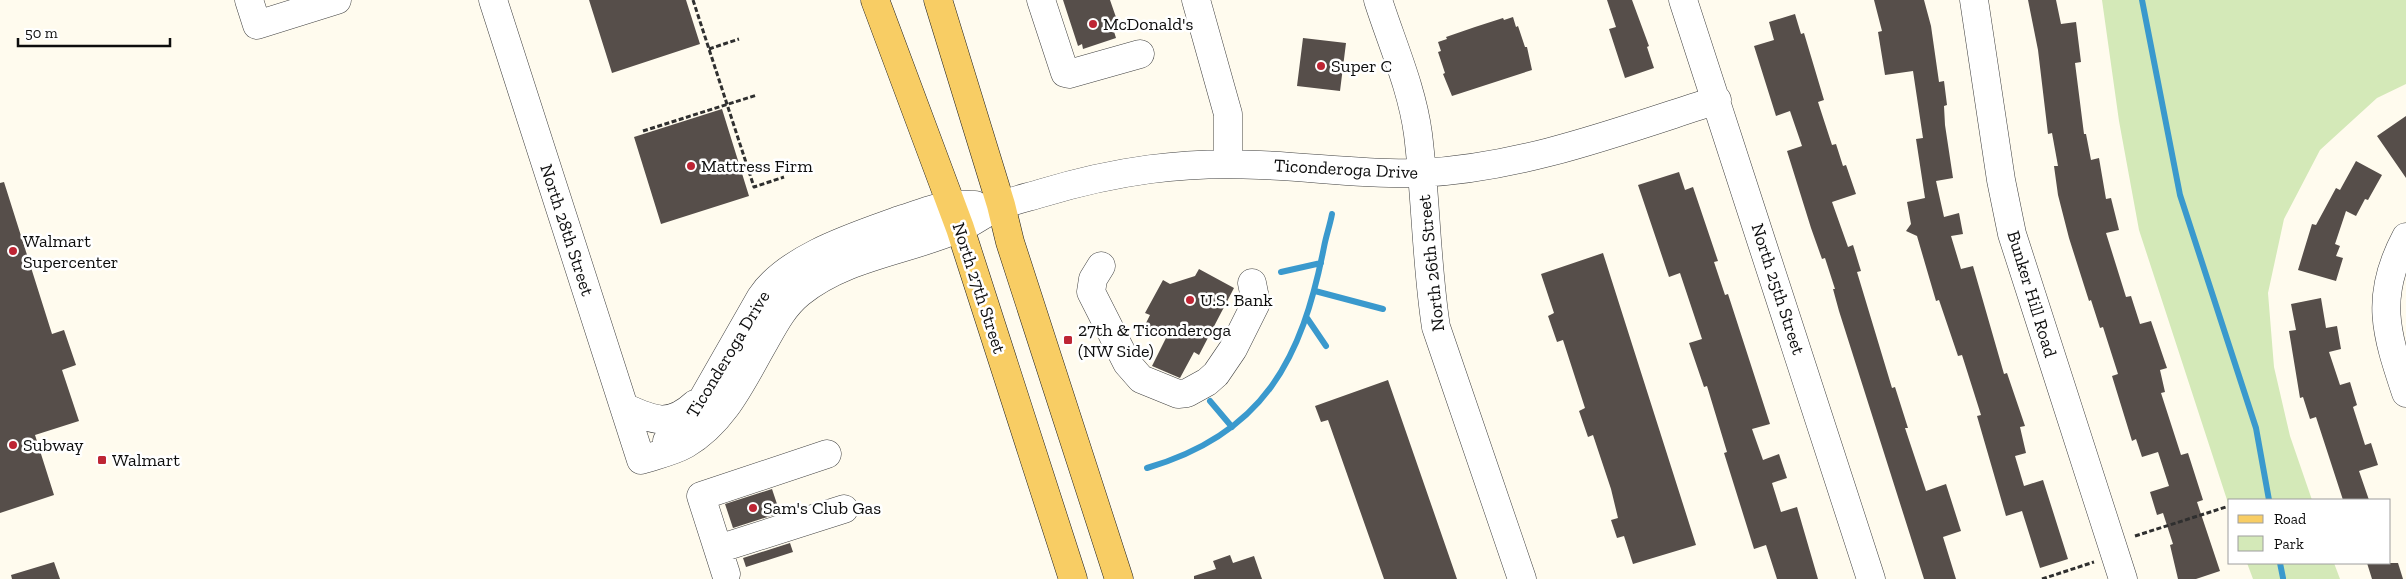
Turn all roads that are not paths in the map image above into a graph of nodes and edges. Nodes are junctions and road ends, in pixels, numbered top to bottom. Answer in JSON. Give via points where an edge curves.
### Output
{"nodes":[{"id":1,"x":337,"y":0,"type":"edge"},
{"id":2,"x":493,"y":0,"type":"edge"},
{"id":3,"x":876,"y":0,"type":"edge"},
{"id":4,"x":938,"y":0,"type":"edge"},
{"id":5,"x":1041,"y":0,"type":"edge"},
{"id":6,"x":1051,"y":0,"type":"edge"},
{"id":7,"x":1196,"y":0,"type":"edge"},
{"id":8,"x":1378,"y":0,"type":"edge"},
{"id":9,"x":1683,"y":0,"type":"edge"},
{"id":10,"x":1974,"y":0,"type":"edge"},
{"id":11,"x":265,"y":11,"type":"edge"},
{"id":12,"x":1140,"y":54,"type":"dead end"},
{"id":13,"x":1075,"y":72,"type":"junction"},
{"id":14,"x":1717,"y":100,"type":"junction"},
{"id":15,"x":1228,"y":164,"type":"junction"},
{"id":16,"x":1421,"y":173,"type":"junction"},
{"id":17,"x":1002,"y":205,"type":"junction"},
{"id":18,"x":956,"y":217,"type":"junction"},
{"id":19,"x":2406,"y":237,"type":"edge"},
{"id":20,"x":1101,"y":266,"type":"dead end"},
{"id":21,"x":1252,"y":283,"type":"dead end"},
{"id":22,"x":708,"y":390,"type":"junction"},
{"id":23,"x":2406,"y":393,"type":"edge"},
{"id":24,"x":624,"y":408,"type":"junction"},
{"id":25,"x":827,"y":454,"type":"dead end"},
{"id":26,"x":641,"y":460,"type":"junction"},
{"id":27,"x":844,"y":509,"type":"dead end"},
{"id":28,"x":2120,"y":567,"type":"edge"},
{"id":29,"x":1073,"y":579,"type":"edge"},
{"id":30,"x":1119,"y":579,"type":"edge"},
{"id":31,"x":1522,"y":579,"type":"edge"},
{"id":32,"x":1871,"y":579,"type":"edge"}],
"edges":[{"from":1,"to":11,"type":"street"},
{"from":2,"to":24,"type":"street","name":"North 28th Street"},
{"from":3,"to":18,"type":"main road","name":"North 27th Street"},
{"from":4,"to":17,"type":"main road"},
{"from":5,"to":13,"type":"street","via":[[1063,71]]},
{"from":6,"to":13,"type":"street"},
{"from":7,"to":15,"type":"street","via":[[1228,114]]},
{"from":8,"to":16,"type":"street","name":"North 26th Street","via":[[1412,106]]},
{"from":9,"to":14,"type":"street","name":"North 25th Street"},
{"from":10,"to":28,"type":"street","name":"Bunker Hill Road","via":[[2012,234]]},
{"from":12,"to":13,"type":"street"},
{"from":14,"to":16,"type":"street","name":"Ticonderoga Drive","via":[[1539,155]]},
{"from":14,"to":32,"type":"street","name":"North 25th Street"},
{"from":15,"to":16,"type":"street","name":"Ticonderoga Drive"},
{"from":15,"to":17,"type":"street","name":"Ticonderoga Drive","via":[[1162,166],[1118,172]]},
{"from":16,"to":31,"type":"street","name":"North 26th Street","via":[[1436,327]]},
{"from":17,"to":18,"type":"street","name":"Ticonderoga Drive"},
{"from":17,"to":30,"type":"main road","via":[[1010,242]]},
{"from":18,"to":22,"type":"street","name":"Ticonderoga Drive","via":[[922,213],[845,240],[780,276],[761,297]]},
{"from":18,"to":26,"type":"street","name":"Ticonderoga Drive","via":[[831,274],[801,292],[781,313],[717,419],[683,446]]},
{"from":18,"to":29,"type":"main road","name":"North 27th Street"},
{"from":19,"to":23,"type":"street","via":[[2391,271],[2385,310],[2391,346]]},
{"from":20,"to":21,"type":"street","via":[[1093,279],[1091,292],[1127,363],[1141,379],[1178,394],[1187,393],[1207,382],[1233,349],[1256,303]]},
{"from":22,"to":24,"type":"street","via":[[692,406],[669,420],[655,420]]},
{"from":22,"to":26,"type":"street","name":"Ticonderoga Drive","via":[[693,416]]},
{"from":24,"to":26,"type":"street","name":"North 28th Street"},
{"from":25,"to":27,"type":"street","via":[[701,496],[722,562]]}]}
